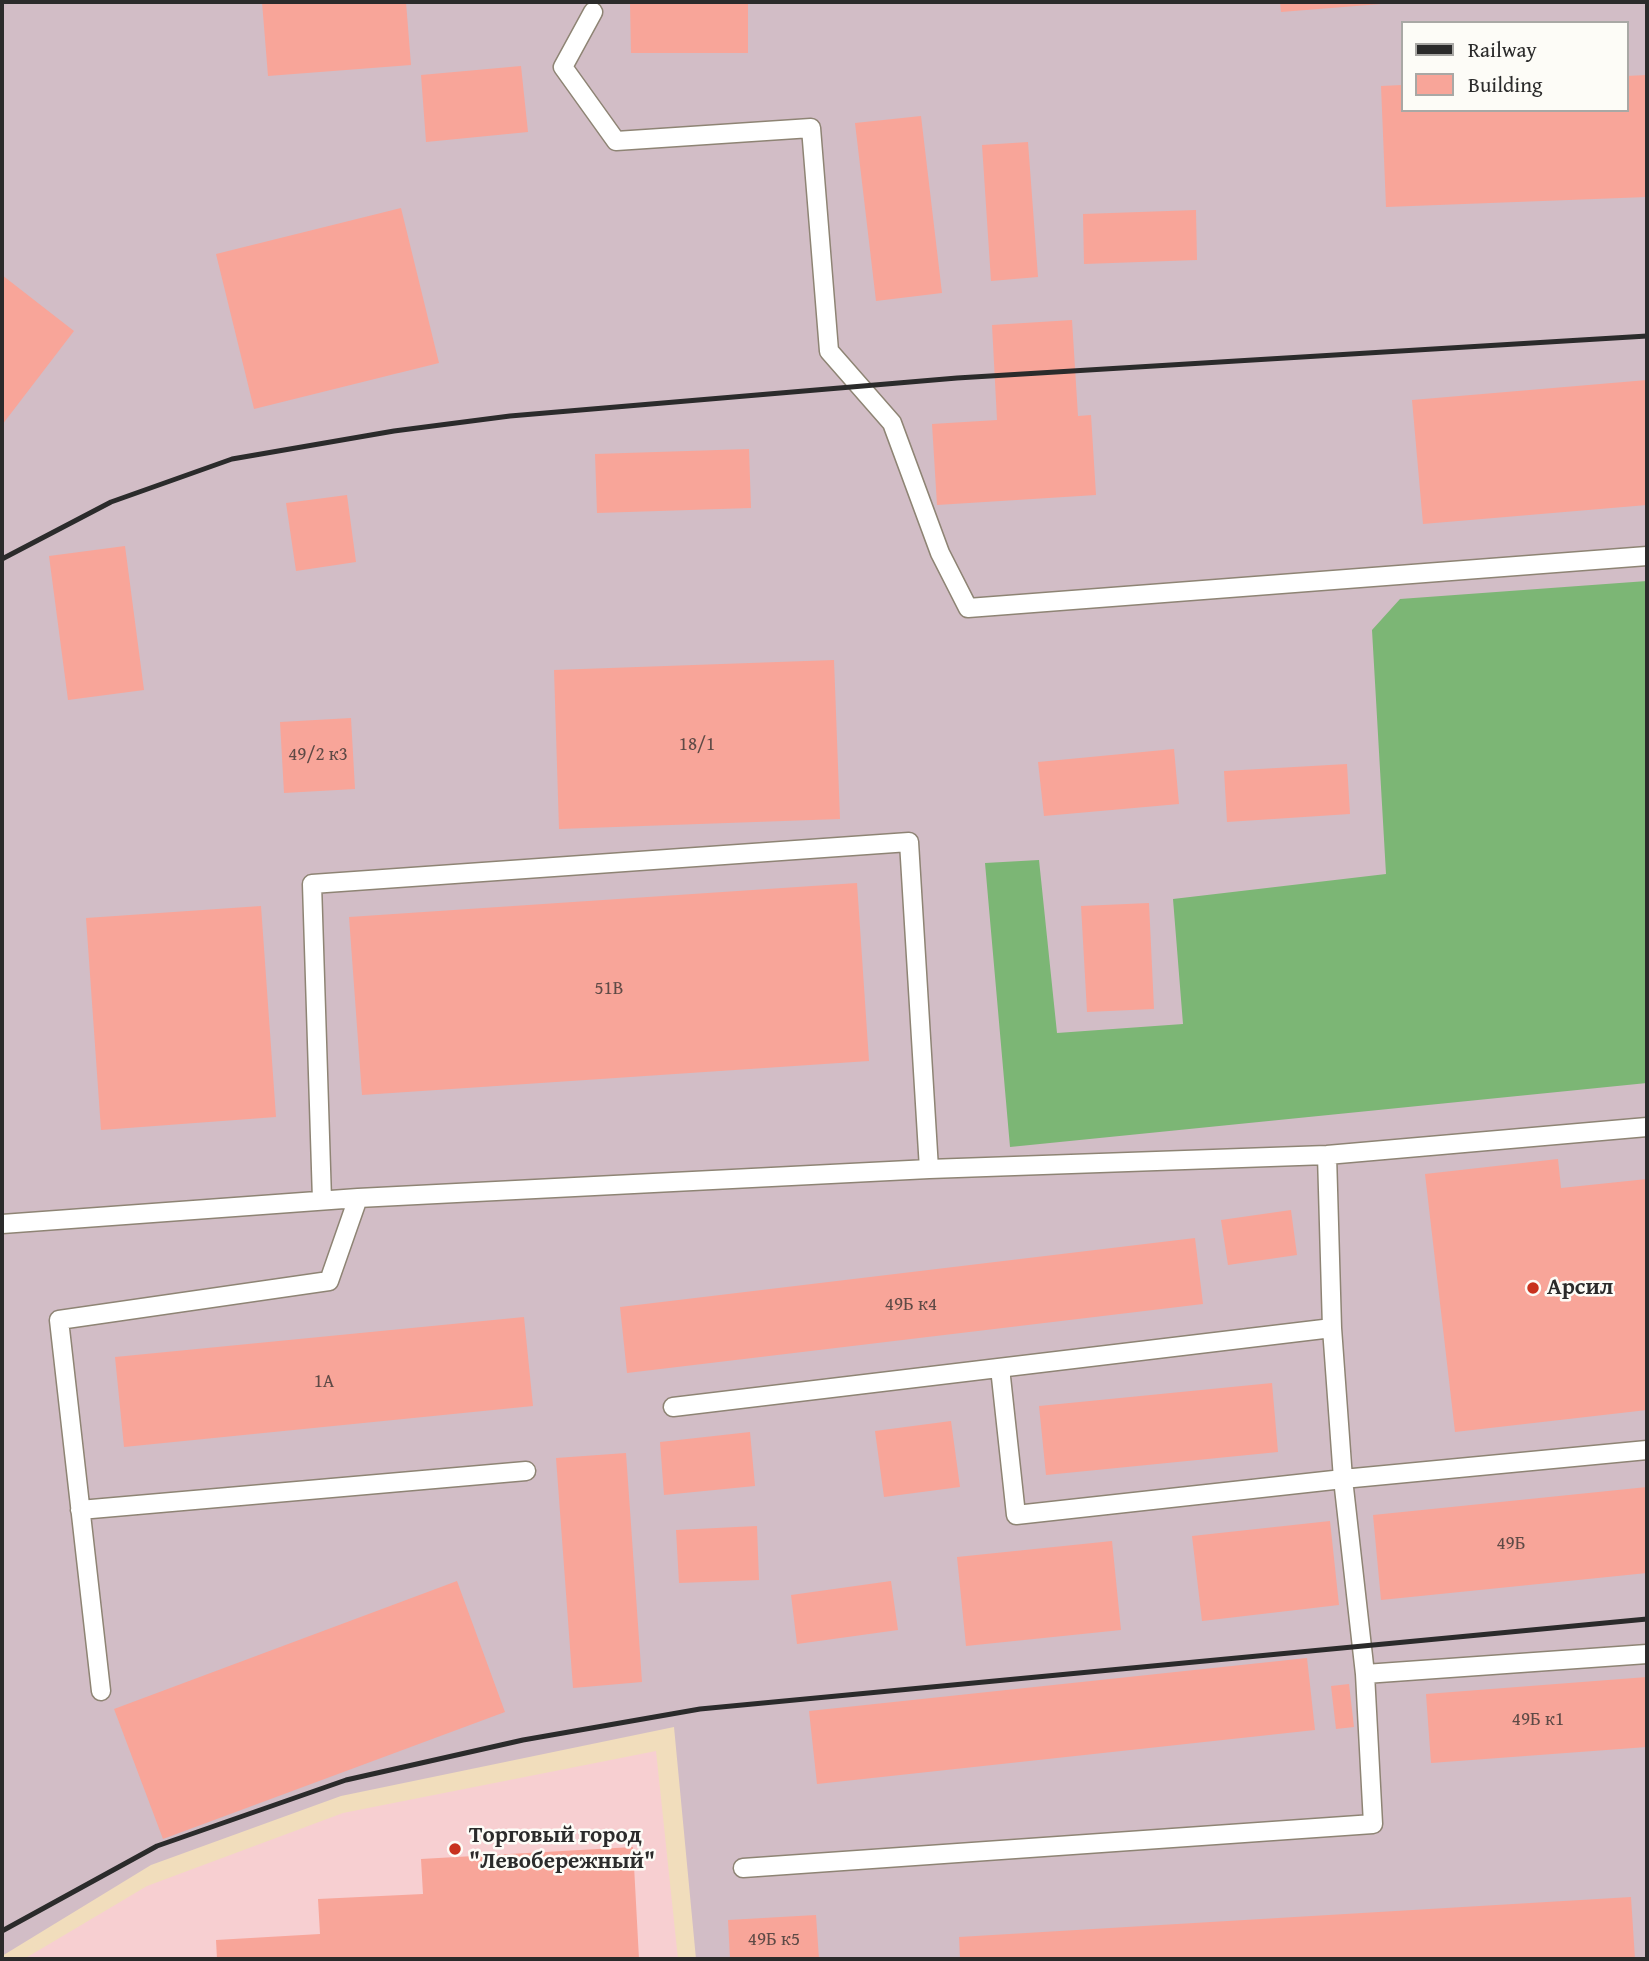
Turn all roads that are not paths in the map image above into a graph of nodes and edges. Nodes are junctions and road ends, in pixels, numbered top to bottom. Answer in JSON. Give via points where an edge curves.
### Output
{"nodes":[{"id":1,"x":593,"y":12,"type":"dead end"},
{"id":2,"x":1647,"y":555,"type":"edge"},
{"id":3,"x":1647,"y":1127,"type":"edge"},
{"id":4,"x":1327,"y":1155,"type":"junction"},
{"id":5,"x":929,"y":1169,"type":"junction"},
{"id":6,"x":358,"y":1198,"type":"junction"},
{"id":7,"x":322,"y":1200,"type":"junction"},
{"id":8,"x":2,"y":1224,"type":"edge"},
{"id":9,"x":1332,"y":1328,"type":"junction"},
{"id":10,"x":1000,"y":1368,"type":"junction"},
{"id":11,"x":673,"y":1407,"type":"dead end"},
{"id":12,"x":1647,"y":1450,"type":"edge"},
{"id":13,"x":526,"y":1471,"type":"dead end"},
{"id":14,"x":1343,"y":1479,"type":"junction"},
{"id":15,"x":80,"y":1510,"type":"junction"},
{"id":16,"x":1647,"y":1654,"type":"edge"},
{"id":17,"x":1365,"y":1674,"type":"junction"},
{"id":18,"x":101,"y":1691,"type":"dead end"},
{"id":19,"x":743,"y":1868,"type":"dead end"}],
"edges":[{"from":1,"to":2,"type":"lane","via":[[563,67],[616,141],[811,128],[829,351],[892,423],[940,552],[968,608]]},
{"from":3,"to":4,"type":"lane"},
{"from":4,"to":5,"type":"lane"},
{"from":4,"to":9,"type":"lane"},
{"from":5,"to":6,"type":"lane"},
{"from":5,"to":7,"type":"lane","via":[[909,842],[312,884]]},
{"from":6,"to":7,"type":"lane"},
{"from":6,"to":15,"type":"lane","via":[[329,1281],[59,1320]]},
{"from":7,"to":8,"type":"lane"},
{"from":9,"to":10,"type":"lane"},
{"from":9,"to":14,"type":"lane"},
{"from":10,"to":11,"type":"lane"},
{"from":10,"to":14,"type":"lane","via":[[1016,1515]]},
{"from":12,"to":14,"type":"lane"},
{"from":13,"to":15,"type":"lane"},
{"from":14,"to":17,"type":"lane"},
{"from":15,"to":18,"type":"lane"},
{"from":16,"to":17,"type":"lane"},
{"from":17,"to":19,"type":"lane","via":[[1373,1824]]}]}
